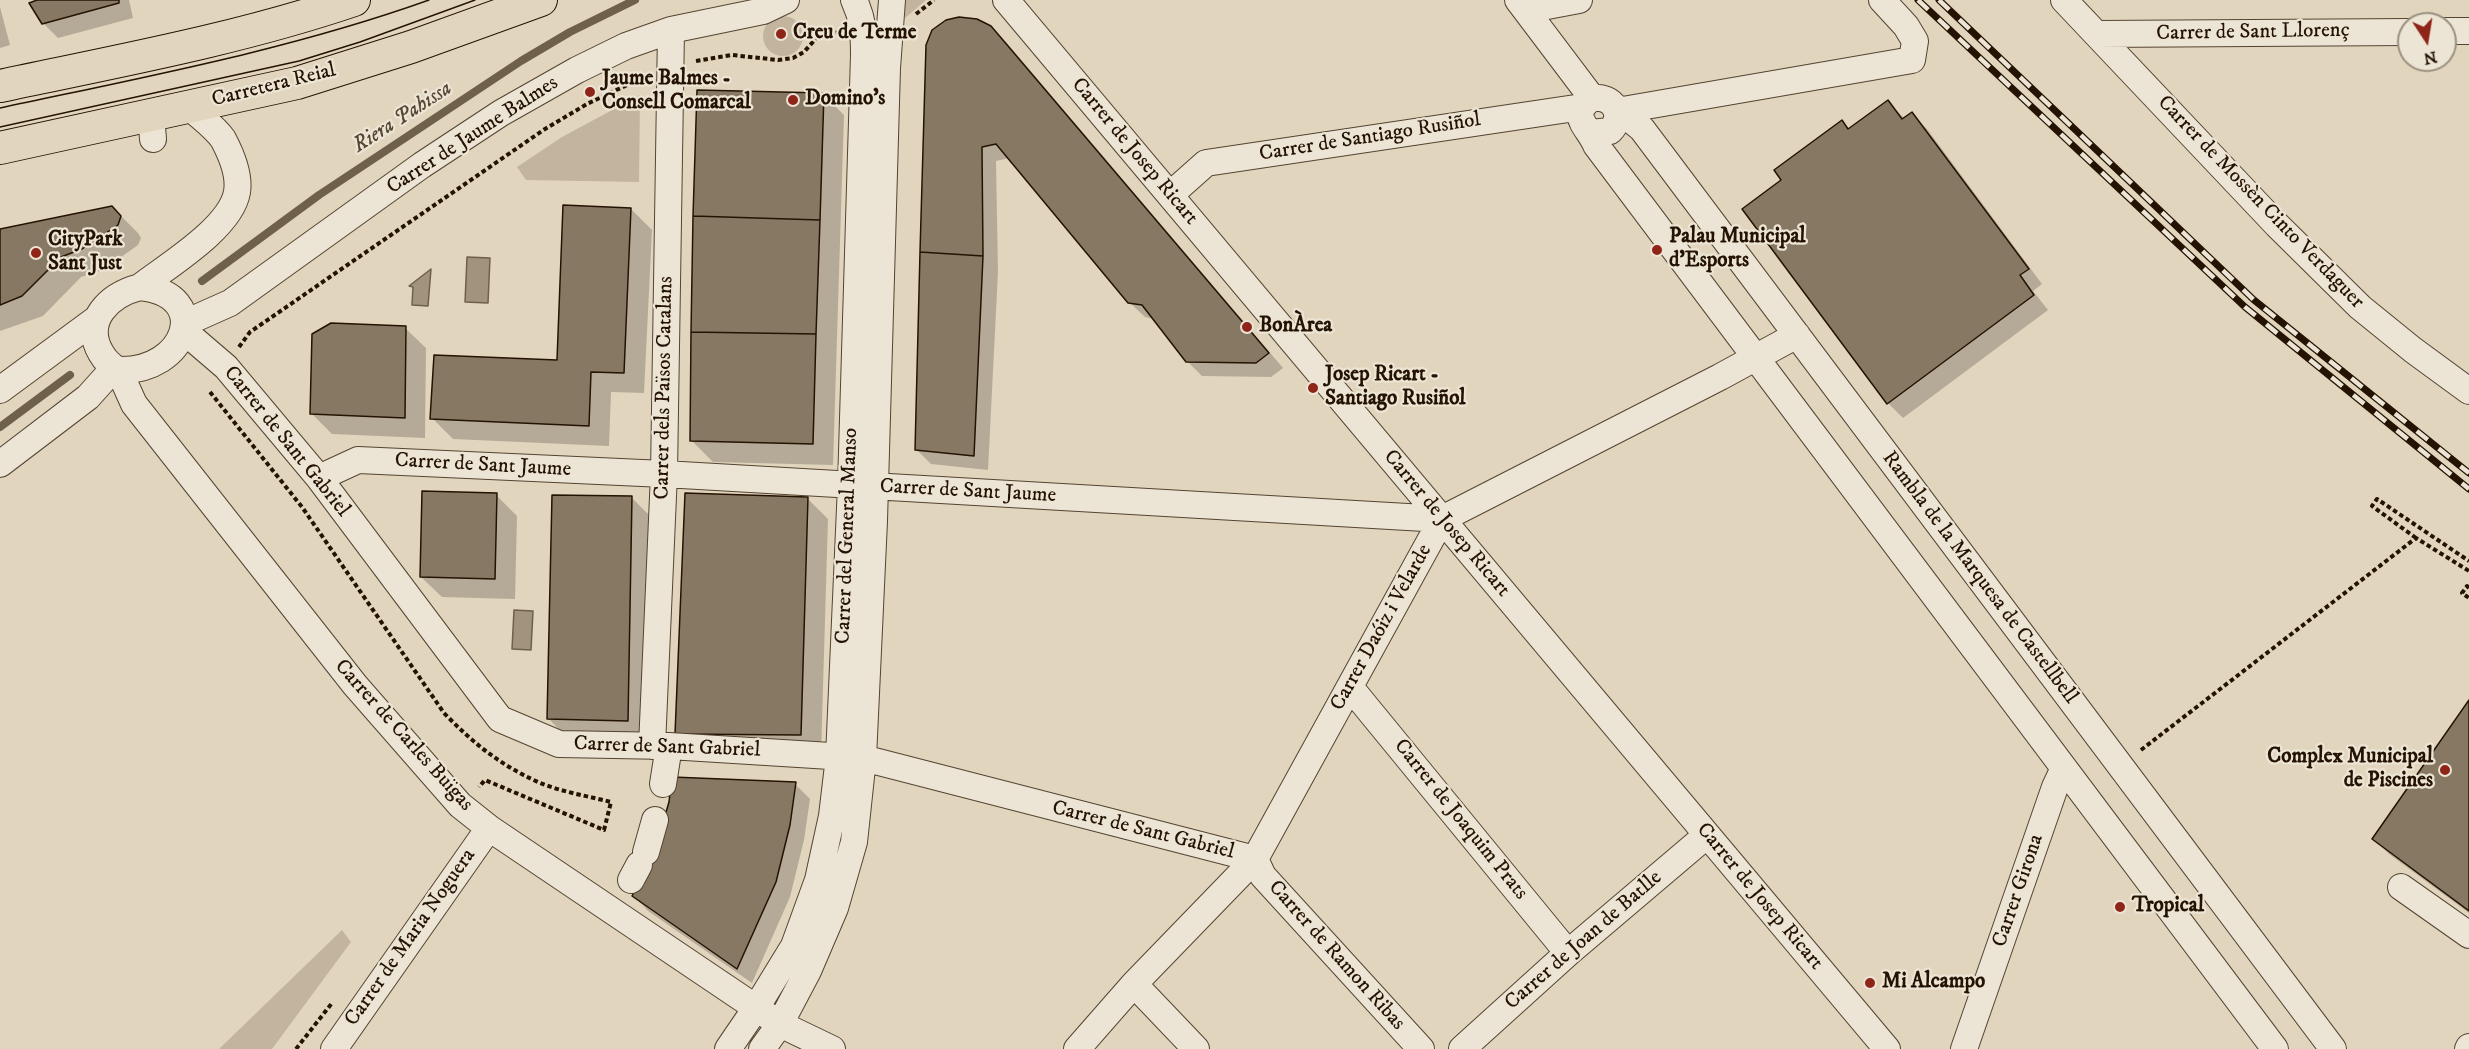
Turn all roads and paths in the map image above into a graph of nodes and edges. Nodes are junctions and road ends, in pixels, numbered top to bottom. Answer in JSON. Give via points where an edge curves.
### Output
{"nodes":[{"id":1,"x":354,"y":0,"type":"edge"},
{"id":2,"x":541,"y":0,"type":"edge"},
{"id":3,"x":786,"y":0,"type":"edge"},
{"id":4,"x":854,"y":0,"type":"edge"},
{"id":5,"x":892,"y":0,"type":"edge"},
{"id":6,"x":1006,"y":0,"type":"edge"},
{"id":7,"x":1579,"y":0,"type":"edge"},
{"id":8,"x":1882,"y":0,"type":"edge"},
{"id":9,"x":2064,"y":0,"type":"edge"},
{"id":10,"x":1522,"y":5,"type":"edge"},
{"id":11,"x":671,"y":30,"type":"junction"},
{"id":12,"x":2397,"y":32,"type":"edge"},
{"id":13,"x":2097,"y":34,"type":"junction"},
{"id":14,"x":819,"y":35,"type":"dead end"},
{"id":15,"x":670,"y":66,"type":"junction"},
{"id":16,"x":0,"y":86,"type":"edge"},
{"id":17,"x":1587,"y":102,"type":"junction"},
{"id":18,"x":190,"y":107,"type":"junction"},
{"id":19,"x":1617,"y":115,"type":"junction"},
{"id":20,"x":1591,"y":133,"type":"junction"},
{"id":21,"x":0,"y":148,"type":"edge"},
{"id":22,"x":1170,"y":195,"type":"junction"},
{"id":23,"x":140,"y":287,"type":"junction"},
{"id":24,"x":95,"y":320,"type":"junction"},
{"id":25,"x":184,"y":327,"type":"junction"},
{"id":26,"x":250,"y":332,"type":"dead end"},
{"id":27,"x":1797,"y":335,"type":"junction"},
{"id":28,"x":1756,"y":357,"type":"junction"},
{"id":29,"x":119,"y":369,"type":"junction"},
{"id":30,"x":0,"y":390,"type":"edge"},
{"id":31,"x":2469,"y":391,"type":"edge"},
{"id":32,"x":0,"y":464,"type":"edge"},
{"id":33,"x":664,"y":474,"type":"junction"},
{"id":34,"x":319,"y":478,"type":"junction"},
{"id":35,"x":863,"y":486,"type":"junction"},
{"id":36,"x":1442,"y":519,"type":"junction"},
{"id":37,"x":2416,"y":538,"type":"junction"},
{"id":38,"x":2469,"y":561,"type":"edge"},
{"id":39,"x":2469,"y":571,"type":"edge"},
{"id":40,"x":2469,"y":588,"type":"edge"},
{"id":41,"x":2469,"y":598,"type":"edge"},
{"id":42,"x":1350,"y":687,"type":"junction"},
{"id":43,"x":660,"y":746,"type":"junction"},
{"id":44,"x":2140,"y":751,"type":"dead end"},
{"id":45,"x":851,"y":758,"type":"junction"},
{"id":46,"x":2064,"y":768,"type":"junction"},
{"id":47,"x":489,"y":828,"type":"junction"},
{"id":48,"x":1707,"y":835,"type":"junction"},
{"id":49,"x":1255,"y":859,"type":"junction"},
{"id":50,"x":630,"y":880,"type":"junction"},
{"id":51,"x":2401,"y":887,"type":"dead end"},
{"id":52,"x":2469,"y":935,"type":"edge"},
{"id":53,"x":1568,"y":953,"type":"junction"},
{"id":54,"x":1134,"y":984,"type":"junction"},
{"id":55,"x":756,"y":1008,"type":"junction"},
{"id":56,"x":780,"y":1024,"type":"junction"},
{"id":57,"x":334,"y":1049,"type":"edge"},
{"id":58,"x":728,"y":1049,"type":"edge"},
{"id":59,"x":762,"y":1049,"type":"edge"},
{"id":60,"x":832,"y":1049,"type":"edge"},
{"id":61,"x":1077,"y":1049,"type":"edge"},
{"id":62,"x":1196,"y":1049,"type":"edge"},
{"id":63,"x":1421,"y":1049,"type":"edge"},
{"id":64,"x":1462,"y":1049,"type":"edge"},
{"id":65,"x":1887,"y":1049,"type":"edge"},
{"id":66,"x":1964,"y":1049,"type":"edge"},
{"id":67,"x":2275,"y":1049,"type":"edge"},
{"id":68,"x":2333,"y":1049,"type":"edge"}],
"edges":[{"from":1,"to":16,"type":"main road","via":[[220,38]]},
{"from":2,"to":18,"type":"main road","name":"Carretera Reial","via":[[351,67]]},
{"from":3,"to":11,"type":"street","name":"Carrer de Jaume Balmes","via":[[763,11]]},
{"from":4,"to":35,"type":"street","name":"Carrer del General Manso","via":[[862,17],[864,46]]},
{"from":5,"to":35,"type":"street","name":"Carrer del General Manso"},
{"from":6,"to":22,"type":"street","name":"Carrer de Josep Ricart"},
{"from":7,"to":10,"type":"street"},
{"from":8,"to":19,"type":"street","via":[[1915,41],[1912,60]]},
{"from":9,"to":13,"type":"street","name":"Carrer de Mossèn Cinto Verdaguer"},
{"from":10,"to":17,"type":"street","name":"Rambla de la Marquesa de Castellbell"},
{"from":11,"to":15,"type":"street","name":"Carrer dels Països Catalans"},
{"from":11,"to":25,"type":"street","name":"Carrer de Jaume Balmes","via":[[626,46],[501,113],[230,303]]},
{"from":12,"to":13,"type":"street","name":"Carrer de Sant Llorenç"},
{"from":13,"to":31,"type":"street","name":"Carrer de Mossèn Cinto Verdaguer","via":[[2360,307]]},
{"from":14,"to":15,"type":"path","via":[[793,58],[732,55]]},
{"from":15,"to":26,"type":"path","via":[[545,129]]},
{"from":15,"to":33,"type":"street","name":"Carrer dels Països Catalans"},
{"from":17,"to":19,"type":"street","name":"Rambla de la Marquesa de Castellbell","via":[[1605,98],[1611,101]]},
{"from":17,"to":20,"type":"street","name":"Rambla de la Marquesa de Castellbell","via":[[1580,120]]},
{"from":17,"to":22,"type":"street","name":"Carrer de Santiago Rusiñol","via":[[1206,163]]},
{"from":18,"to":21,"type":"main road","name":"Carretera Reial","via":[[152,127]]},
{"from":18,"to":23,"type":"street","via":[[221,137],[235,165],[237,192],[226,214],[204,237]]},
{"from":19,"to":20,"type":"street","via":[[1610,131]]},
{"from":19,"to":27,"type":"street","name":"Rambla de la Marquesa de Castellbell","via":[[1641,129]]},
{"from":20,"to":28,"type":"street","name":"Rambla de la Marquesa de Castellbell"},
{"from":22,"to":36,"type":"street","name":"Carrer de Josep Ricart"},
{"from":23,"to":24,"type":"street","via":[[118,295]]},
{"from":23,"to":25,"type":"street","via":[[152,288],[174,301]]},
{"from":24,"to":29,"type":"street","via":[[97,347]]},
{"from":24,"to":30,"type":"street"},
{"from":25,"to":29,"type":"street","via":[[160,361],[143,368]]},
{"from":25,"to":34,"type":"street","name":"Carrer de Sant Gabriel","via":[[226,367]]},
{"from":27,"to":28,"type":"street","name":"Carrer Daóiz i Velarde"},
{"from":27,"to":68,"type":"street","name":"Rambla de la Marquesa de Castellbell"},
{"from":28,"to":36,"type":"street","name":"Carrer Daóiz i Velarde"},
{"from":28,"to":46,"type":"street","name":"Rambla de la Marquesa de Castellbell"},
{"from":29,"to":32,"type":"street"},
{"from":29,"to":47,"type":"street","name":"Carrer de Carles Buïgas","via":[[134,404],[355,685],[460,805]]},
{"from":33,"to":34,"type":"street","name":"Carrer de Sant Jaume","via":[[358,460]]},
{"from":33,"to":35,"type":"street","name":"Carrer de Sant Jaume"},
{"from":33,"to":43,"type":"street","name":"Carrer dels Països Catalans"},
{"from":34,"to":43,"type":"street","name":"Carrer de Sant Gabriel","via":[[500,719],[559,744]]},
{"from":35,"to":36,"type":"street","name":"Carrer de Sant Jaume"},
{"from":35,"to":45,"type":"street","name":"Carrer del General Manso"},
{"from":36,"to":42,"type":"street","name":"Carrer Daóiz i Velarde"},
{"from":36,"to":48,"type":"street","name":"Carrer de Josep Ricart"},
{"from":37,"to":38,"type":"path","via":[[2372,506],[2378,500]]},
{"from":37,"to":39,"type":"path"},
{"from":37,"to":44,"type":"path"},
{"from":40,"to":41,"type":"path","via":[[2462,593]]},
{"from":42,"to":49,"type":"street","name":"Carrer Daóiz i Velarde"},
{"from":42,"to":53,"type":"street","name":"Carrer de Joaquim Prats"},
{"from":43,"to":45,"type":"street","name":"Carrer de Sant Gabriel"},
{"from":43,"to":50,"type":"street","name":"Carrer dels Països Catalans","via":[[659,800]]},
{"from":45,"to":49,"type":"street","name":"Carrer de Sant Gabriel"},
{"from":45,"to":55,"type":"street","name":"Carrer del General Manso","via":[[832,816],[818,880],[794,946]]},
{"from":45,"to":56,"type":"street","name":"Carrer del General Manso","via":[[854,842],[835,908],[808,972]]},
{"from":46,"to":66,"type":"street","name":"Carrer Girona"},
{"from":46,"to":67,"type":"street","name":"Rambla de la Marquesa de Castellbell"},
{"from":47,"to":50,"type":"street","name":"Carrer de Carles Buïgas"},
{"from":47,"to":57,"type":"street","name":"Carrer de Maria Noguera"},
{"from":48,"to":53,"type":"street","name":"Carrer de Joan de Batlle"},
{"from":48,"to":65,"type":"street","name":"Carrer de Josep Ricart"},
{"from":49,"to":54,"type":"street","name":"Carrer Daóiz i Velarde"},
{"from":49,"to":63,"type":"street","name":"Carrer de Ramon Ribas","via":[[1263,876]]},
{"from":50,"to":55,"type":"street","name":"Carrer de Carles Buïgas"},
{"from":51,"to":52,"type":"street"},
{"from":53,"to":64,"type":"street","name":"Carrer de Joan de Batlle"},
{"from":54,"to":61,"type":"street","name":"Carrer Daóiz i Velarde"},
{"from":54,"to":62,"type":"street"},
{"from":55,"to":56,"type":"street","name":"Carrer de Carles Buïgas"},
{"from":55,"to":58,"type":"street","name":"Carrer del General Manso"},
{"from":56,"to":59,"type":"street","name":"Carrer del General Manso"},
{"from":56,"to":60,"type":"street","name":"Carrer de Carles Buïgas"}]}
